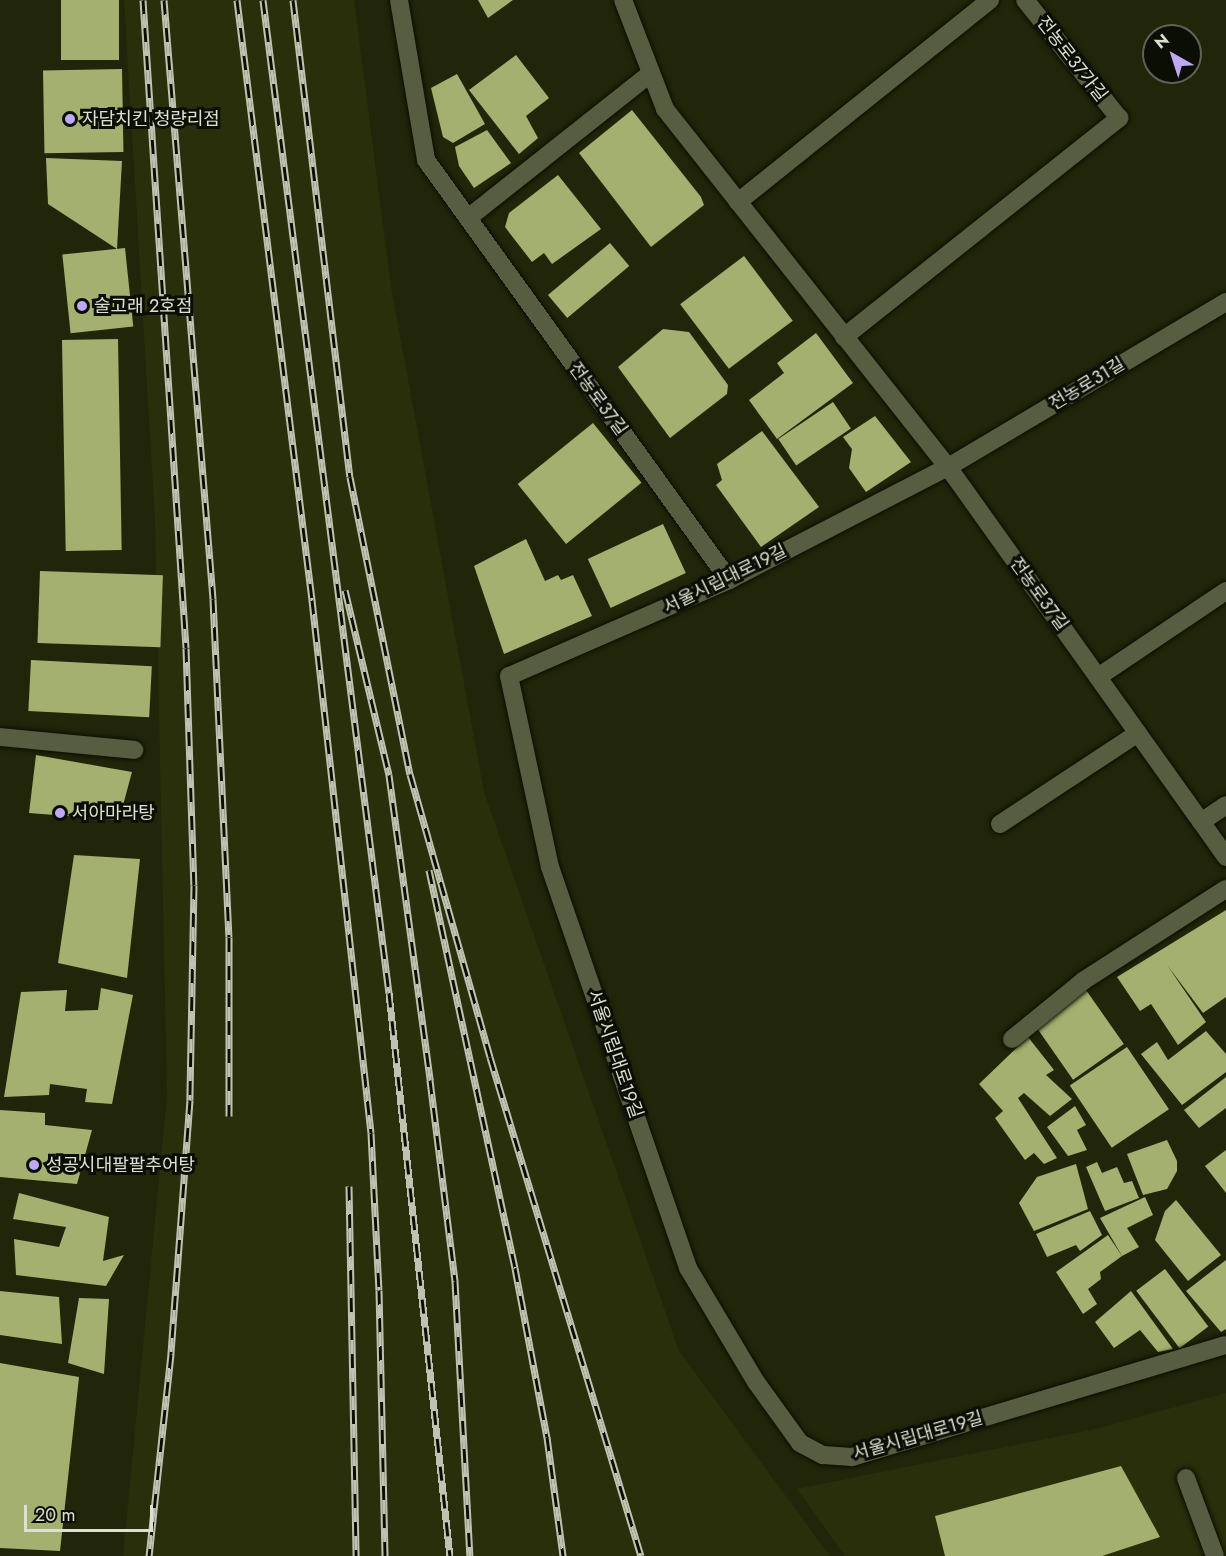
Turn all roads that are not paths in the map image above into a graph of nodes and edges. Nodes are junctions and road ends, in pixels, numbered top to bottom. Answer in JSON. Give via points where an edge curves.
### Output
{"nodes":[{"id":1,"x":399,"y":0,"type":"edge"},
{"id":2,"x":623,"y":0,"type":"edge"},
{"id":3,"x":990,"y":0,"type":"edge"},
{"id":4,"x":1025,"y":0,"type":"edge"},
{"id":5,"x":651,"y":73,"type":"junction"},
{"id":6,"x":738,"y":202,"type":"junction"},
{"id":7,"x":468,"y":218,"type":"junction"},
{"id":8,"x":1226,"y":302,"type":"edge"},
{"id":9,"x":844,"y":337,"type":"junction"},
{"id":10,"x":948,"y":467,"type":"junction"},
{"id":11,"x":729,"y":580,"type":"junction"},
{"id":12,"x":1226,"y":591,"type":"edge"},
{"id":13,"x":1098,"y":677,"type":"junction"},
{"id":14,"x":1138,"y":733,"type":"junction"},
{"id":15,"x":0,"y":737,"type":"edge"},
{"id":16,"x":134,"y":750,"type":"dead end"},
{"id":17,"x":1226,"y":805,"type":"edge"},
{"id":18,"x":1201,"y":822,"type":"junction"},
{"id":19,"x":1000,"y":824,"type":"dead end"},
{"id":20,"x":1226,"y":857,"type":"edge"},
{"id":21,"x":1226,"y":889,"type":"edge"},
{"id":22,"x":1012,"y":1039,"type":"dead end"},
{"id":23,"x":1226,"y":1345,"type":"edge"},
{"id":24,"x":1186,"y":1478,"type":"dead end"},
{"id":25,"x":1215,"y":1556,"type":"edge"}],
"edges":[{"from":1,"to":7,"type":"street","name":"전농로37길","via":[[426,160]]},
{"from":2,"to":5,"type":"street","name":"전농로37길"},
{"from":3,"to":6,"type":"street"},
{"from":4,"to":9,"type":"street","name":"전농로37가길","via":[[1119,118]]},
{"from":5,"to":6,"type":"street","name":"전농로37길","via":[[665,109]]},
{"from":5,"to":7,"type":"street"},
{"from":6,"to":9,"type":"street","name":"전농로37길"},
{"from":7,"to":11,"type":"street","name":"전농로37길"},
{"from":8,"to":10,"type":"street","name":"전농로31길"},
{"from":9,"to":10,"type":"street","name":"전농로37길"},
{"from":10,"to":11,"type":"street","name":"서울시립대로19길"},
{"from":10,"to":13,"type":"street","name":"전농로37길"},
{"from":11,"to":23,"type":"street","name":"서울시립대로19길","via":[[509,676],[550,867],[688,1268],[756,1382],[800,1443],[823,1455],[852,1457]]},
{"from":12,"to":13,"type":"street"},
{"from":13,"to":14,"type":"street","name":"전농로37길"},
{"from":14,"to":18,"type":"street","name":"전농로37길"},
{"from":14,"to":19,"type":"street"},
{"from":15,"to":16,"type":"street"},
{"from":17,"to":18,"type":"street"},
{"from":18,"to":20,"type":"street","name":"전농로37길"},
{"from":21,"to":22,"type":"street","via":[[1083,981]]},
{"from":24,"to":25,"type":"street"}]}
